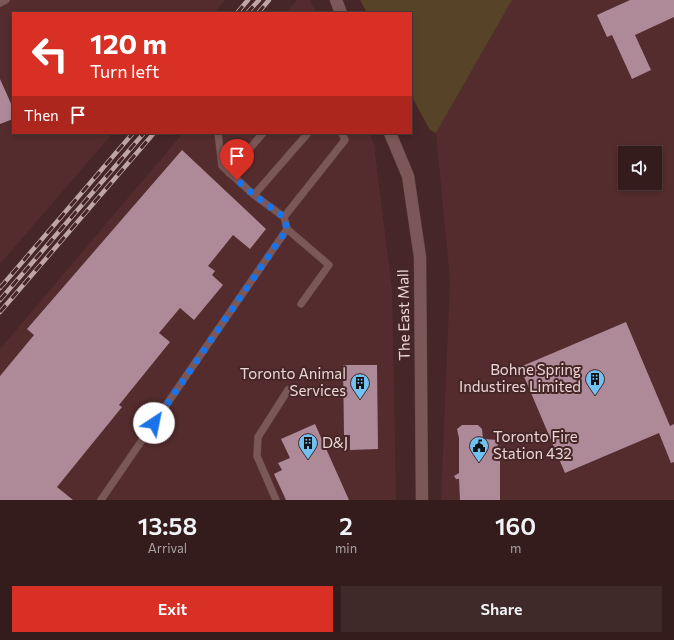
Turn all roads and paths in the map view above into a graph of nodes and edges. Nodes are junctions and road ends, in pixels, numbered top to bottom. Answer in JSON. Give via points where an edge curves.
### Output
{"nodes":[{"id":1,"x":6,"y":0,"type":"edge"},
{"id":2,"x":336,"y":0,"type":"edge"},
{"id":3,"x":0,"y":3,"type":"edge"},
{"id":4,"x":341,"y":12,"type":"edge"},
{"id":5,"x":218,"y":134,"type":"edge"},
{"id":6,"x":262,"y":134,"type":"edge"},
{"id":7,"x":307,"y":134,"type":"edge"},
{"id":8,"x":342,"y":134,"type":"edge"},
{"id":9,"x":390,"y":134,"type":"edge"},
{"id":10,"x":229,"y":173,"type":"junction"},
{"id":11,"x":254,"y":195,"type":"junction"},
{"id":12,"x":284,"y":217,"type":"junction"},
{"id":13,"x":287,"y":229,"type":"junction"},
{"id":14,"x":301,"y":304,"type":"dead end"},
{"id":15,"x":288,"y":390,"type":"dead end"},
{"id":16,"x":101,"y":500,"type":"edge"},
{"id":17,"x":276,"y":500,"type":"edge"},
{"id":18,"x":422,"y":500,"type":"edge"}],
"edges":[{"from":1,"to":3,"type":"lane"},
{"from":2,"to":4,"type":"main road"},
{"from":5,"to":10,"type":"lane","via":[[222,166]]},
{"from":6,"to":10,"type":"lane"},
{"from":7,"to":11,"type":"lane"},
{"from":8,"to":12,"type":"lane","via":[[345,140]]},
{"from":9,"to":18,"type":"main road","name":"The East Mall","via":[[408,176],[420,257]]},
{"from":10,"to":11,"type":"lane"},
{"from":11,"to":12,"type":"lane"},
{"from":12,"to":13,"type":"lane"},
{"from":13,"to":14,"type":"lane","via":[[329,265]]},
{"from":13,"to":16,"type":"lane"},
{"from":15,"to":17,"type":"lane","via":[[258,437],[257,456]]}]}
